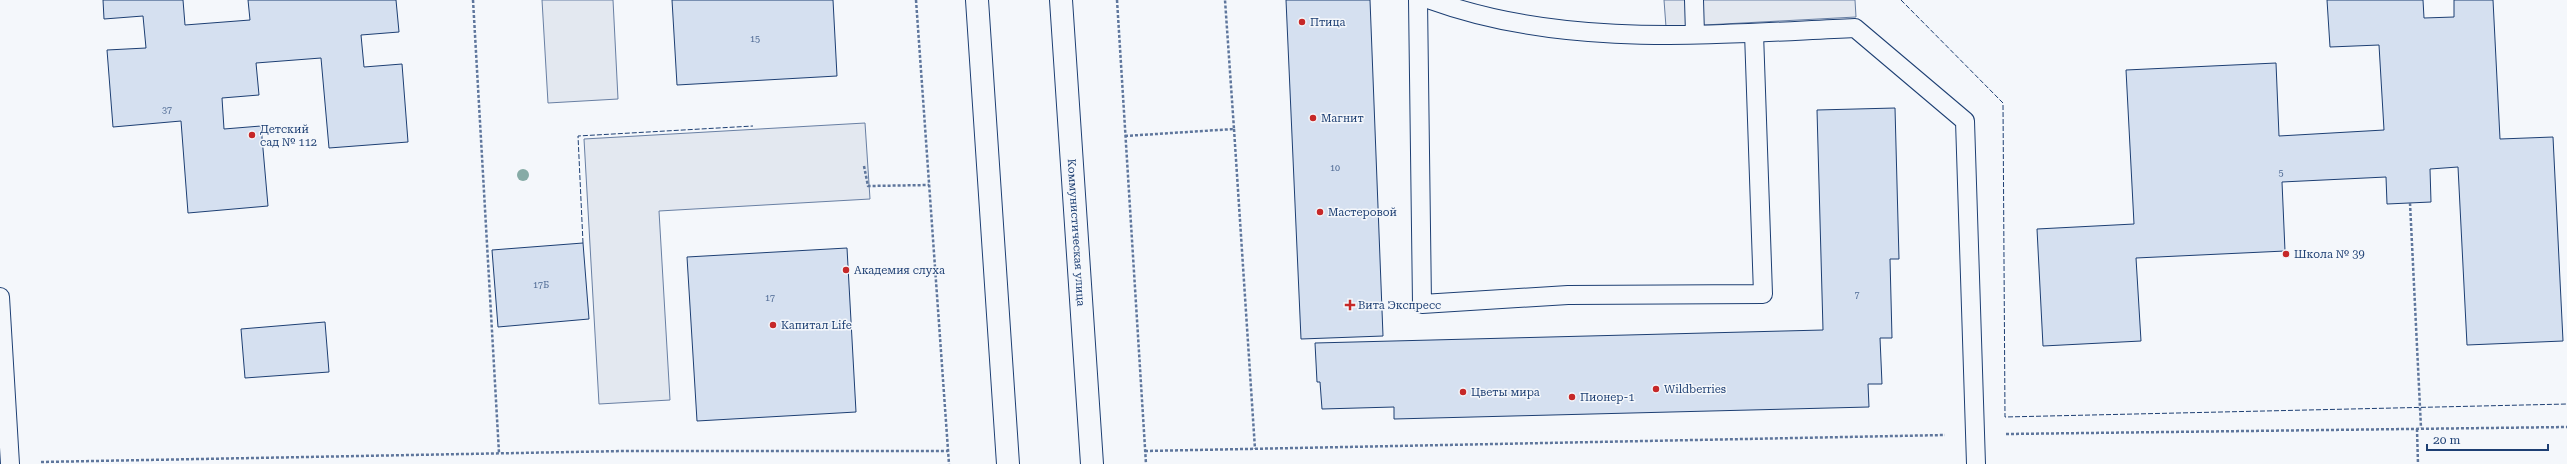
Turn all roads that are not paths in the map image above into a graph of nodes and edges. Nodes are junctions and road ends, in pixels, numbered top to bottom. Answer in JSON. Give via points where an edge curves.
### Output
{"nodes":[{"id":1,"x":977,"y":0,"type":"edge"},
{"id":2,"x":1061,"y":0,"type":"edge"},
{"id":3,"x":1418,"y":0,"type":"edge"},
{"id":4,"x":1432,"y":0,"type":"edge"},
{"id":5,"x":1694,"y":0,"type":"edge"},
{"id":6,"x":1459,"y":4,"type":"edge"},
{"id":7,"x":1754,"y":33,"type":"junction"},
{"id":8,"x":1695,"y":34,"type":"junction"},
{"id":9,"x":0,"y":297,"type":"edge"},
{"id":10,"x":10,"y":463,"type":"edge"},
{"id":11,"x":1008,"y":464,"type":"edge"},
{"id":12,"x":1092,"y":464,"type":"edge"},
{"id":13,"x":1976,"y":464,"type":"edge"}],
"edges":[{"from":1,"to":11,"type":"main road"},
{"from":2,"to":12,"type":"main road","name":"Коммунистическая улица"},
{"from":3,"to":7,"type":"lane","via":[[1422,304],[1568,295],[1764,294]]},
{"from":4,"to":6,"type":"lane"},
{"from":5,"to":8,"type":"lane"},
{"from":6,"to":8,"type":"lane","via":[[1561,30]]},
{"from":7,"to":8,"type":"lane"},
{"from":7,"to":13,"type":"lane","via":[[1855,28],[1965,121]]},
{"from":9,"to":10,"type":"lane"}]}
